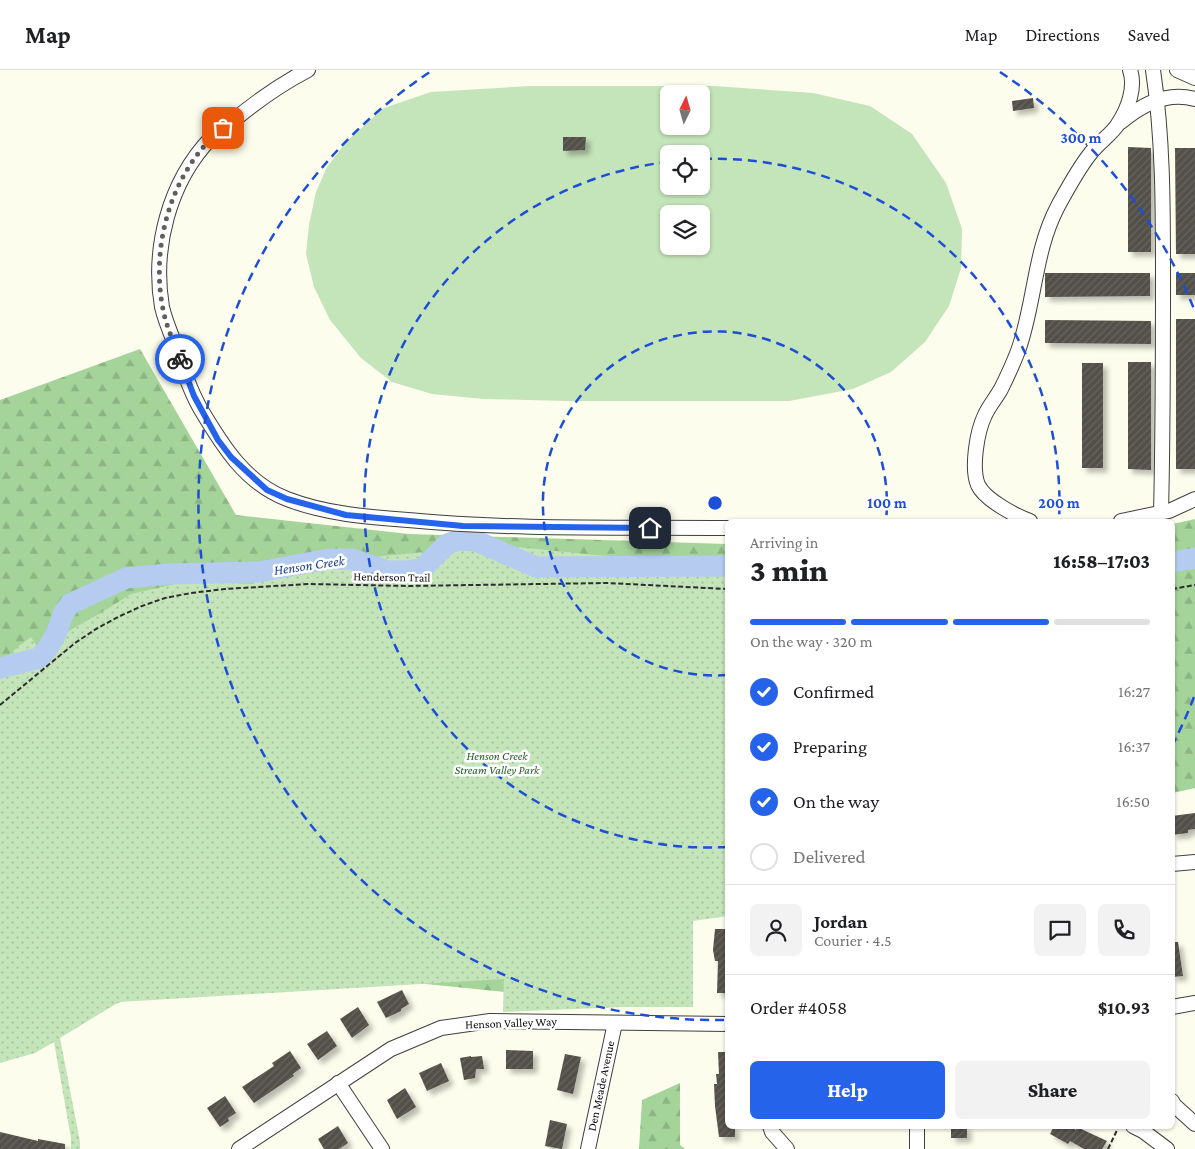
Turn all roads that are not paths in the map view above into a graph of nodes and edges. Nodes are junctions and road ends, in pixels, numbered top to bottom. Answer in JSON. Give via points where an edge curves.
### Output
{"nodes":[{"id":1,"x":308,"y":70,"type":"edge"},
{"id":2,"x":1130,"y":70,"type":"edge"},
{"id":3,"x":1153,"y":70,"type":"edge"},
{"id":4,"x":1177,"y":70,"type":"edge"},
{"id":5,"x":1195,"y":78,"type":"edge"},
{"id":6,"x":1158,"y":99,"type":"junction"},
{"id":7,"x":1195,"y":99,"type":"edge"},
{"id":8,"x":1118,"y":124,"type":"junction"},
{"id":9,"x":1195,"y":499,"type":"edge"},
{"id":10,"x":1160,"y":513,"type":"junction"},
{"id":11,"x":1023,"y":519,"type":"edge"},
{"id":12,"x":1131,"y":519,"type":"edge"},
{"id":13,"x":725,"y":528,"type":"edge"},
{"id":14,"x":1195,"y":862,"type":"edge"},
{"id":15,"x":1175,"y":864,"type":"edge"},
{"id":16,"x":1195,"y":1003,"type":"edge"},
{"id":17,"x":1175,"y":1006,"type":"edge"},
{"id":18,"x":615,"y":1023,"type":"junction"},
{"id":19,"x":725,"y":1024,"type":"edge"},
{"id":20,"x":338,"y":1083,"type":"junction"},
{"id":21,"x":1175,"y":1106,"type":"edge"},
{"id":22,"x":1195,"y":1124,"type":"edge"},
{"id":23,"x":771,"y":1129,"type":"edge"},
{"id":24,"x":917,"y":1129,"type":"edge"},
{"id":25,"x":1143,"y":1129,"type":"edge"},
{"id":26,"x":239,"y":1149,"type":"edge"},
{"id":27,"x":382,"y":1149,"type":"edge"},
{"id":28,"x":588,"y":1149,"type":"edge"},
{"id":29,"x":787,"y":1149,"type":"edge"},
{"id":30,"x":917,"y":1149,"type":"edge"},
{"id":31,"x":1167,"y":1149,"type":"edge"}],
"edges":[{"from":1,"to":13,"type":"street","via":[[270,92],[212,138],[189,168],[177,191],[162,238],[159,280],[163,310],[194,396],[231,457],[267,490],[287,499],[346,515],[463,526]]},
{"from":2,"to":8,"type":"street","via":[[1132,95]]},
{"from":3,"to":6,"type":"street"},
{"from":4,"to":5,"type":"street"},
{"from":6,"to":7,"type":"street","via":[[1180,96]]},
{"from":6,"to":8,"type":"street"},
{"from":6,"to":10,"type":"street","via":[[1163,209]]},
{"from":8,"to":11,"type":"street","via":[[1089,155],[1057,207],[1036,272],[1026,330],[979,431],[975,461],[978,486],[988,497]]},
{"from":9,"to":10,"type":"street"},
{"from":10,"to":12,"type":"street"},
{"from":14,"to":15,"type":"street"},
{"from":16,"to":17,"type":"street"},
{"from":18,"to":19,"type":"street","name":"Henson Valley Way"},
{"from":18,"to":20,"type":"street","name":"Henson Valley Way","via":[[490,1021],[440,1028],[390,1049]]},
{"from":18,"to":28,"type":"street","name":"Den Meade Avenue"},
{"from":20,"to":26,"type":"street","name":"Henson Valley Way"},
{"from":20,"to":27,"type":"street"},
{"from":21,"to":22,"type":"street"},
{"from":23,"to":29,"type":"street"},
{"from":24,"to":30,"type":"street"},
{"from":25,"to":31,"type":"street"}]}
